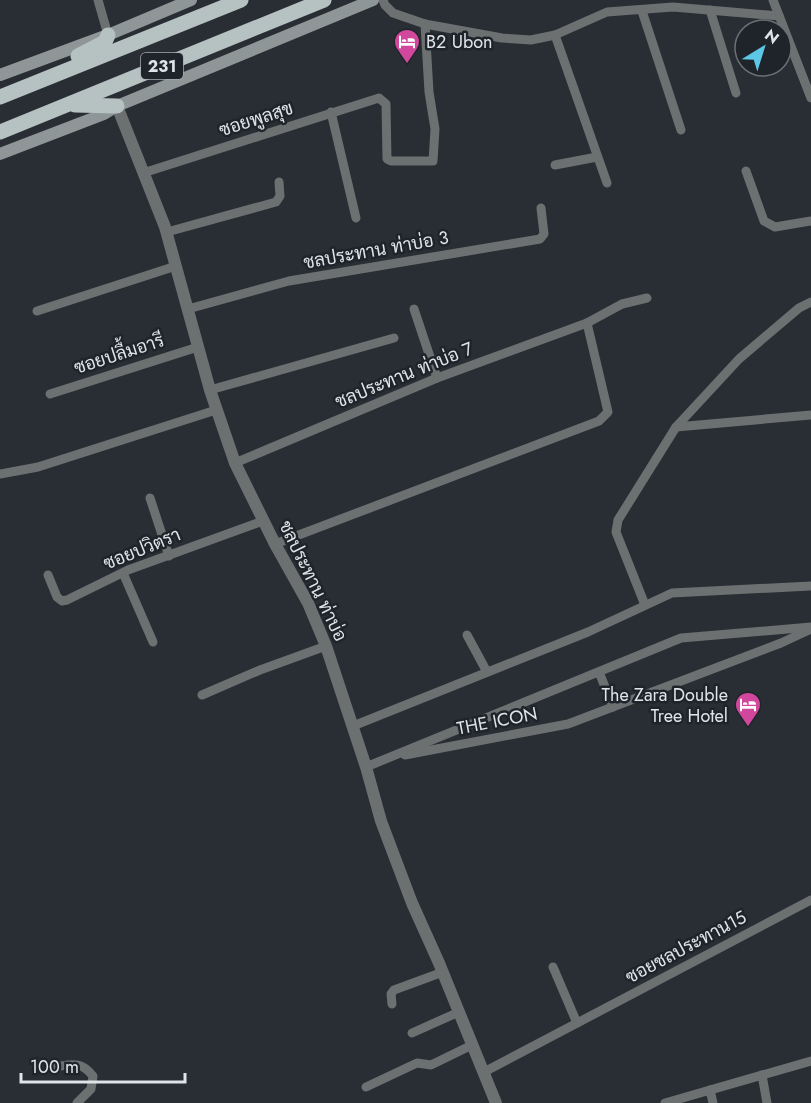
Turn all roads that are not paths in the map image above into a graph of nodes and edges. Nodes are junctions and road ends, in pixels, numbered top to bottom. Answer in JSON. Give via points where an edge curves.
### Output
{"nodes":[{"id":1,"x":98,"y":0,"type":"edge"},
{"id":2,"x":191,"y":0,"type":"edge"},
{"id":3,"x":241,"y":0,"type":"edge"},
{"id":4,"x":324,"y":0,"type":"edge"},
{"id":5,"x":373,"y":0,"type":"edge"},
{"id":6,"x":383,"y":0,"type":"edge"},
{"id":7,"x":772,"y":0,"type":"edge"},
{"id":8,"x":669,"y":4,"type":"edge"},
{"id":9,"x":710,"y":10,"type":"junction"},
{"id":10,"x":642,"y":11,"type":"junction"},
{"id":11,"x":779,"y":16,"type":"junction"},
{"id":12,"x":425,"y":24,"type":"junction"},
{"id":13,"x":108,"y":35,"type":"junction"},
{"id":14,"x":555,"y":35,"type":"junction"},
{"id":15,"x":57,"y":74,"type":"junction"},
{"id":16,"x":0,"y":75,"type":"edge"},
{"id":17,"x":736,"y":93,"type":"dead end"},
{"id":18,"x":811,"y":94,"type":"edge"},
{"id":19,"x":0,"y":97,"type":"edge"},
{"id":20,"x":68,"y":105,"type":"junction"},
{"id":21,"x":117,"y":106,"type":"junction"},
{"id":22,"x":331,"y":112,"type":"junction"},
{"id":23,"x":681,"y":130,"type":"dead end"},
{"id":24,"x":0,"y":132,"type":"edge"},
{"id":25,"x":0,"y":154,"type":"edge"},
{"id":26,"x":597,"y":157,"type":"junction"},
{"id":27,"x":555,"y":165,"type":"dead end"},
{"id":28,"x":746,"y":171,"type":"dead end"},
{"id":29,"x":143,"y":173,"type":"junction"},
{"id":30,"x":279,"y":182,"type":"dead end"},
{"id":31,"x":607,"y":183,"type":"dead end"},
{"id":32,"x":541,"y":208,"type":"dead end"},
{"id":33,"x":356,"y":218,"type":"dead end"},
{"id":34,"x":811,"y":221,"type":"edge"},
{"id":35,"x":167,"y":232,"type":"junction"},
{"id":36,"x":176,"y":266,"type":"junction"},
{"id":37,"x":647,"y":298,"type":"dead end"},
{"id":38,"x":811,"y":302,"type":"edge"},
{"id":39,"x":188,"y":309,"type":"junction"},
{"id":40,"x":414,"y":309,"type":"dead end"},
{"id":41,"x":37,"y":310,"type":"dead end"},
{"id":42,"x":587,"y":323,"type":"junction"},
{"id":43,"x":394,"y":338,"type":"dead end"},
{"id":44,"x":198,"y":346,"type":"junction"},
{"id":45,"x":437,"y":378,"type":"junction"},
{"id":46,"x":210,"y":390,"type":"junction"},
{"id":47,"x":50,"y":394,"type":"dead end"},
{"id":48,"x":216,"y":410,"type":"junction"},
{"id":49,"x":811,"y":415,"type":"edge"},
{"id":50,"x":676,"y":427,"type":"junction"},
{"id":51,"x":235,"y":463,"type":"junction"},
{"id":52,"x":0,"y":474,"type":"edge"},
{"id":53,"x":150,"y":498,"type":"dead end"},
{"id":54,"x":263,"y":520,"type":"junction"},
{"id":55,"x":274,"y":544,"type":"junction"},
{"id":56,"x":169,"y":556,"type":"junction"},
{"id":57,"x":123,"y":573,"type":"junction"},
{"id":58,"x":48,"y":575,"type":"dead end"},
{"id":59,"x":811,"y":586,"type":"edge"},
{"id":60,"x":645,"y":605,"type":"junction"},
{"id":61,"x":811,"y":628,"type":"edge"},
{"id":62,"x":467,"y":635,"type":"dead end"},
{"id":63,"x":153,"y":642,"type":"dead end"},
{"id":64,"x":326,"y":646,"type":"junction"},
{"id":65,"x":488,"y":672,"type":"junction"},
{"id":66,"x":599,"y":672,"type":"junction"},
{"id":67,"x":202,"y":695,"type":"dead end"},
{"id":68,"x":613,"y":706,"type":"junction"},
{"id":69,"x":352,"y":726,"type":"junction"},
{"id":70,"x":385,"y":759,"type":"junction"},
{"id":71,"x":366,"y":767,"type":"junction"},
{"id":72,"x":811,"y":900,"type":"edge"},
{"id":73,"x":553,"y":967,"type":"dead end"},
{"id":74,"x":443,"y":972,"type":"junction"},
{"id":75,"x":392,"y":1004,"type":"dead end"},
{"id":76,"x":459,"y":1012,"type":"junction"},
{"id":77,"x":577,"y":1023,"type":"junction"},
{"id":78,"x":412,"y":1033,"type":"dead end"},
{"id":79,"x":472,"y":1045,"type":"junction"},
{"id":80,"x":811,"y":1061,"type":"edge"},
{"id":81,"x":52,"y":1067,"type":"dead end"},
{"id":82,"x":484,"y":1072,"type":"junction"},
{"id":83,"x":762,"y":1075,"type":"junction"},
{"id":84,"x":366,"y":1087,"type":"dead end"},
{"id":85,"x":710,"y":1090,"type":"junction"},
{"id":86,"x":77,"y":1103,"type":"edge"},
{"id":87,"x":496,"y":1103,"type":"edge"},
{"id":88,"x":665,"y":1103,"type":"edge"},
{"id":89,"x":713,"y":1103,"type":"edge"},
{"id":90,"x":767,"y":1103,"type":"edge"}],
"edges":[{"from":1,"to":13,"type":"street"},
{"from":2,"to":13,"type":"main road"},
{"from":3,"to":15,"type":"highway","number":"231"},
{"from":4,"to":20,"type":"highway","number":"231"},
{"from":5,"to":21,"type":"main road"},
{"from":6,"to":12,"type":"street","via":[[393,13]]},
{"from":7,"to":11,"type":"street"},
{"from":8,"to":9,"type":"street"},
{"from":8,"to":10,"type":"street"},
{"from":9,"to":11,"type":"street"},
{"from":9,"to":17,"type":"street"},
{"from":10,"to":14,"type":"street","via":[[607,12]]},
{"from":10,"to":23,"type":"street"},
{"from":11,"to":18,"type":"street"},
{"from":12,"to":14,"type":"street","via":[[502,38],[531,40]]},
{"from":12,"to":22,"type":"street","name":"ซอยพูลสุข","via":[[435,129],[433,161],[387,159],[386,104],[379,98]]},
{"from":13,"to":15,"type":"highway","via":[[105,42],[72,60]]},
{"from":13,"to":16,"type":"main road"},
{"from":14,"to":26,"type":"street"},
{"from":15,"to":19,"type":"highway","number":"231"},
{"from":20,"to":21,"type":"highway"},
{"from":20,"to":24,"type":"highway","number":"231"},
{"from":21,"to":25,"type":"main road"},
{"from":21,"to":29,"type":"street","name":"ชลประทาน ท่าบ่อ"},
{"from":22,"to":29,"type":"street","name":"ซอยพูลสุข"},
{"from":22,"to":33,"type":"street"},
{"from":26,"to":27,"type":"street"},
{"from":26,"to":31,"type":"street"},
{"from":28,"to":34,"type":"street","via":[[764,221],[775,227]]},
{"from":29,"to":35,"type":"street","name":"ชลประทาน ท่าบ่อ"},
{"from":30,"to":35,"type":"street","via":[[280,196],[276,202]]},
{"from":32,"to":39,"type":"street","name":"ชลประทาน ท่าบ่อ 3","via":[[544,234],[540,239],[289,281]]},
{"from":35,"to":36,"type":"street","name":"ชลประทาน ท่าบ่อ"},
{"from":36,"to":39,"type":"street","name":"ชลประทาน ท่าบ่อ"},
{"from":36,"to":41,"type":"street"},
{"from":37,"to":42,"type":"street","name":"ชลประทาน ท่าบ่อ 7","via":[[622,304]]},
{"from":38,"to":50,"type":"street","via":[[739,359]]},
{"from":39,"to":44,"type":"street","name":"ชลประทาน ท่าบ่อ"},
{"from":40,"to":45,"type":"street"},
{"from":42,"to":45,"type":"street","name":"ชลประทาน ท่าบ่อ 7"},
{"from":42,"to":55,"type":"street","via":[[608,412],[598,421]]},
{"from":43,"to":46,"type":"street"},
{"from":44,"to":46,"type":"street","name":"ชลประทาน ท่าบ่อ"},
{"from":44,"to":47,"type":"street","name":"ซอยปลื้มอารี"},
{"from":45,"to":51,"type":"street","name":"ชลประทาน ท่าบ่อ 7"},
{"from":46,"to":48,"type":"street","name":"ชลประทาน ท่าบ่อ"},
{"from":48,"to":51,"type":"street","name":"ชลประทาน ท่าบ่อ"},
{"from":48,"to":52,"type":"street","via":[[38,467]]},
{"from":49,"to":50,"type":"street"},
{"from":50,"to":60,"type":"street","via":[[616,526]]},
{"from":51,"to":54,"type":"street","name":"ชลประทาน ท่าบ่อ"},
{"from":53,"to":56,"type":"street"},
{"from":54,"to":55,"type":"street","name":"ชลประทาน ท่าบ่อ"},
{"from":54,"to":56,"type":"street","name":"ซอยปวิตรา"},
{"from":55,"to":64,"type":"street","name":"ชลประทาน ท่าบ่อ","via":[[308,603]]},
{"from":56,"to":57,"type":"street","name":"ซอยปวิตรา"},
{"from":57,"to":58,"type":"street","name":"ซอยปวิตรา","via":[[62,601]]},
{"from":57,"to":63,"type":"street"},
{"from":59,"to":60,"type":"street","via":[[672,593]]},
{"from":60,"to":65,"type":"street"},
{"from":61,"to":66,"type":"street","name":"THE ICON","via":[[681,638]]},
{"from":61,"to":68,"type":"street","name":"THE ICON"},
{"from":62,"to":65,"type":"street"},
{"from":64,"to":67,"type":"street"},
{"from":64,"to":69,"type":"street","name":"ชลประทาน ท่าบ่อ"},
{"from":65,"to":69,"type":"street"},
{"from":66,"to":68,"type":"street"},
{"from":66,"to":70,"type":"street","name":"THE ICON"},
{"from":68,"to":70,"type":"street","name":"THE ICON","via":[[568,724]]},
{"from":69,"to":71,"type":"street","name":"ชลประทาน ท่าบ่อ"},
{"from":70,"to":71,"type":"street","name":"THE ICON"},
{"from":71,"to":74,"type":"street","name":"ชลประทาน ท่าบ่อ","via":[[381,821]]},
{"from":72,"to":77,"type":"street","name":"ซอยชลประทาน15"},
{"from":73,"to":77,"type":"street"},
{"from":74,"to":75,"type":"street","via":[[394,990]]},
{"from":74,"to":76,"type":"street","name":"ชลประทาน ท่าบ่อ"},
{"from":76,"to":78,"type":"street"},
{"from":76,"to":79,"type":"street","name":"ชลประทาน ท่าบ่อ"},
{"from":77,"to":82,"type":"street","name":"ซอยชลประทาน15"},
{"from":79,"to":82,"type":"street","name":"ชลประทาน ท่าบ่อ"},
{"from":79,"to":84,"type":"street","via":[[431,1065],[417,1063]]},
{"from":80,"to":83,"type":"street"},
{"from":81,"to":86,"type":"street","via":[[76,1064],[85,1066],[93,1076],[91,1089]]},
{"from":82,"to":87,"type":"street","name":"ชลประทาน ท่าบ่อ"},
{"from":83,"to":85,"type":"street"},
{"from":83,"to":90,"type":"street"},
{"from":85,"to":88,"type":"street"},
{"from":85,"to":89,"type":"street"}]}
